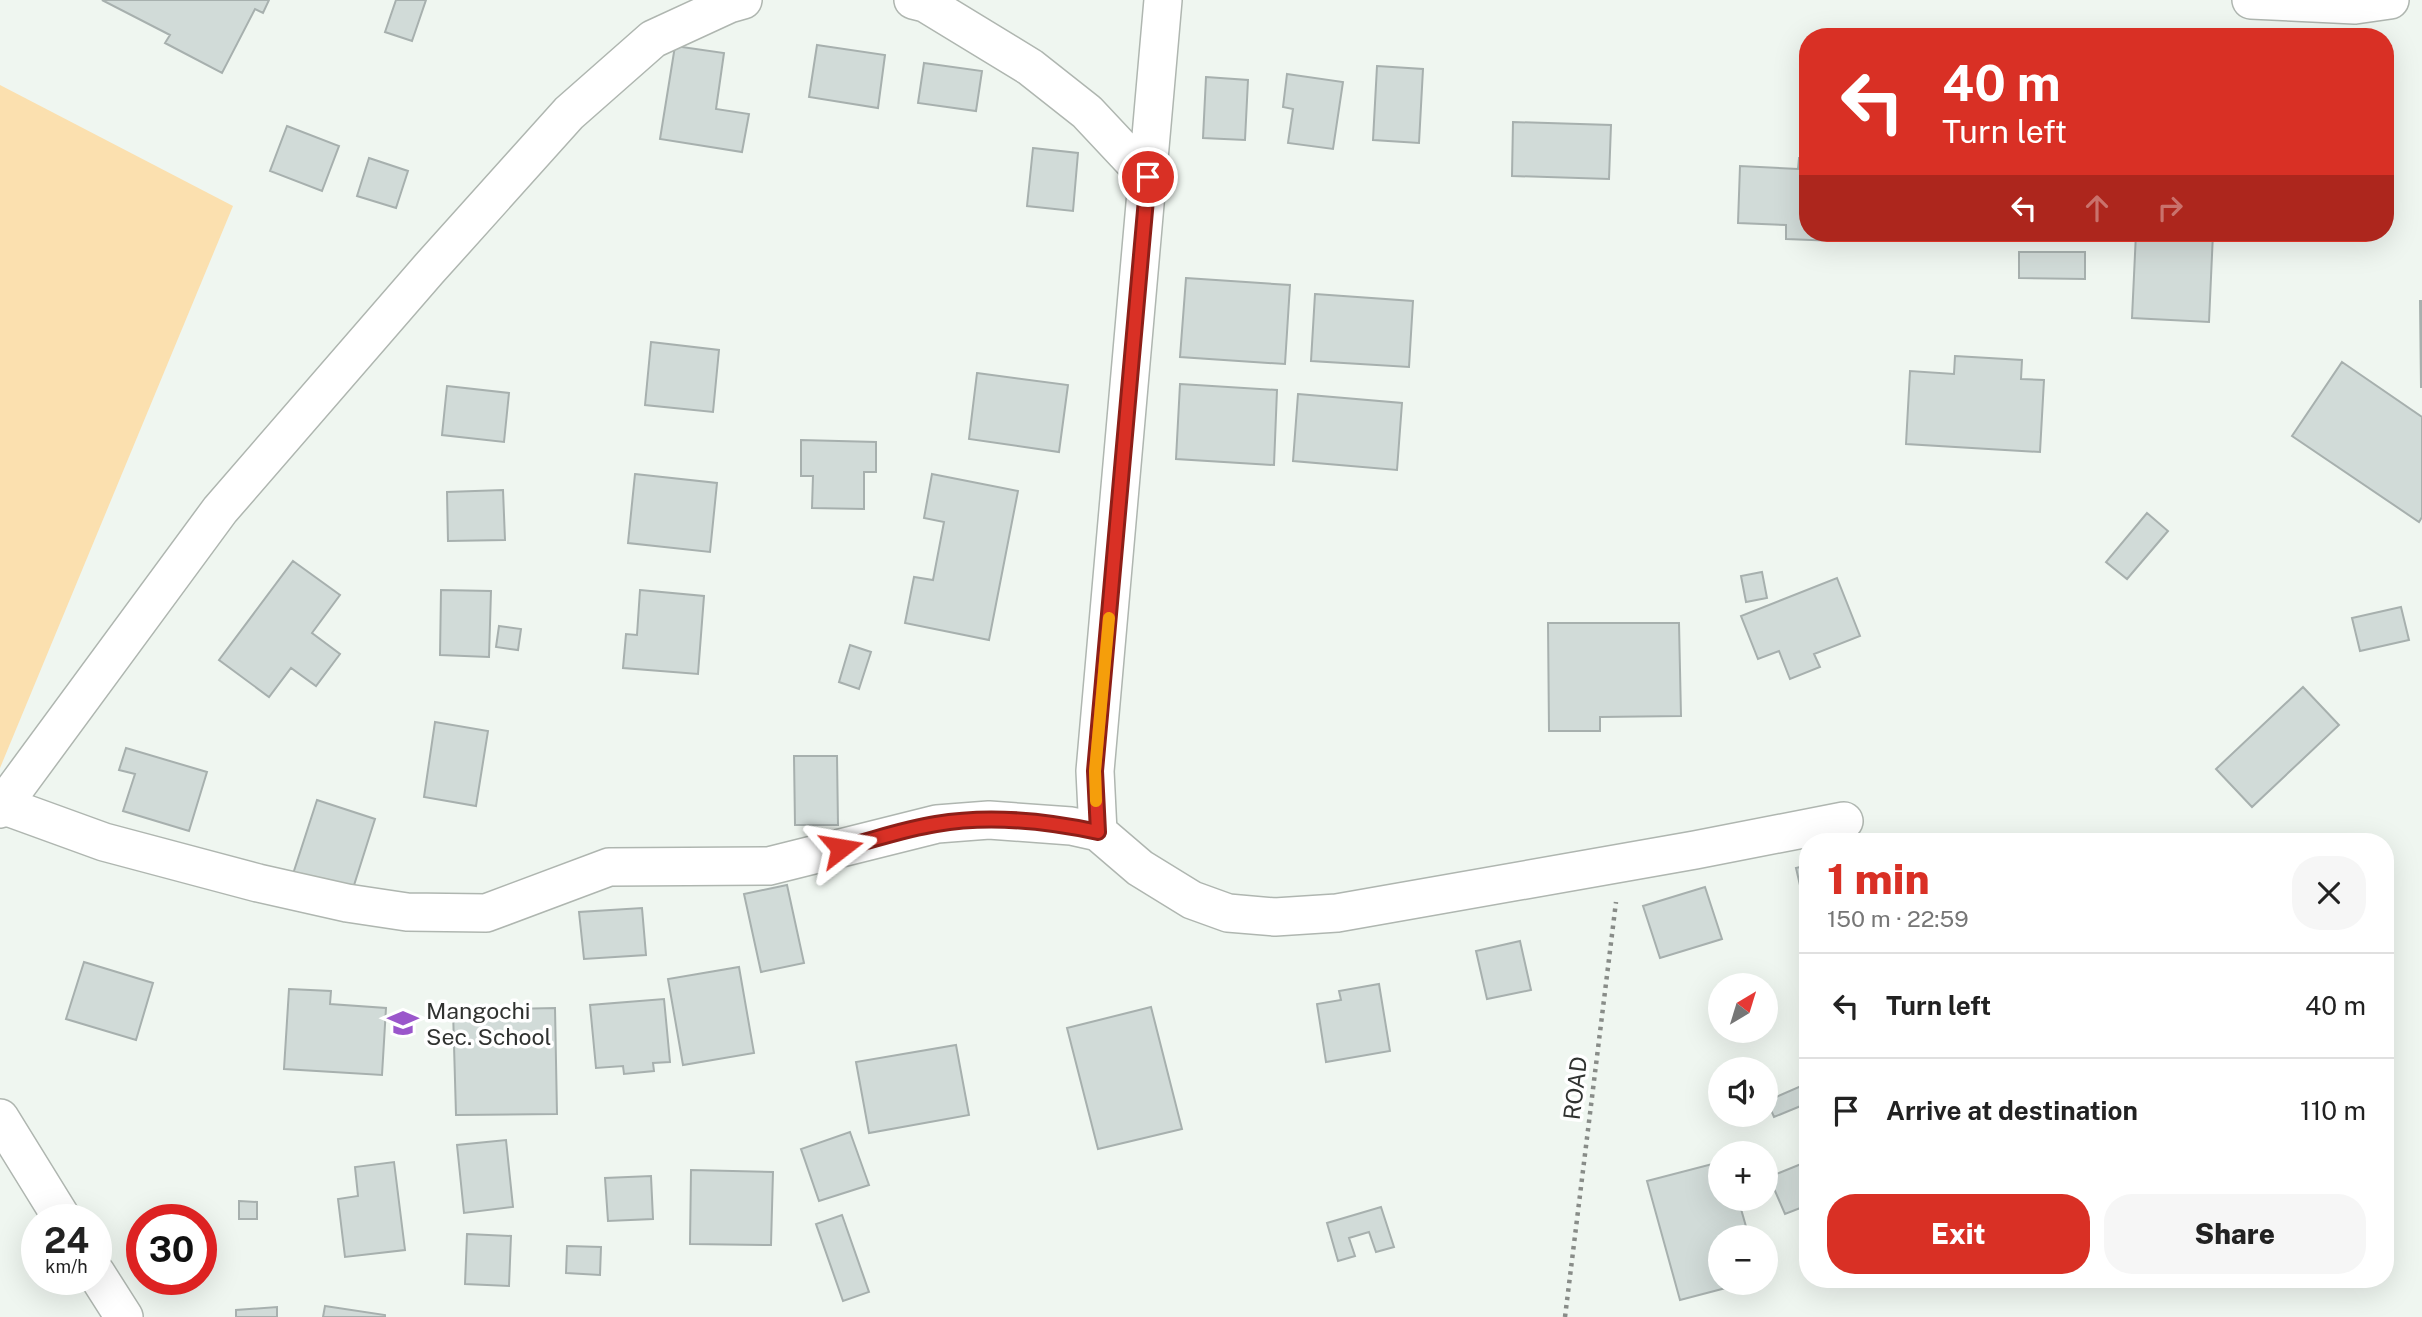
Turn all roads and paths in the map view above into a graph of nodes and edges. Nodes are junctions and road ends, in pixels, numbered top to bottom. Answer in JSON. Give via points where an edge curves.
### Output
{"nodes":[{"id":1,"x":743,"y":0,"type":"edge"},
{"id":2,"x":913,"y":0,"type":"edge"},
{"id":3,"x":1163,"y":0,"type":"edge"},
{"id":4,"x":2251,"y":0,"type":"edge"},
{"id":5,"x":2390,"y":0,"type":"edge"},
{"id":6,"x":1148,"y":177,"type":"junction"},
{"id":7,"x":1,"y":807,"type":"edge"},
{"id":8,"x":1844,"y":821,"type":"dead end"},
{"id":9,"x":1098,"y":832,"type":"junction"},
{"id":10,"x":1620,"y":863,"type":"junction"},
{"id":11,"x":0,"y":1118,"type":"edge"},
{"id":12,"x":53,"y":1204,"type":"edge"},
{"id":13,"x":110,"y":1295,"type":"edge"},
{"id":14,"x":124,"y":1317,"type":"edge"},
{"id":15,"x":1565,"y":1317,"type":"edge"}],
"edges":[{"from":1,"to":7,"type":"street","via":[[653,39],[569,113],[220,510]]},
{"from":2,"to":6,"type":"street","via":[[1030,67],[1087,112]]},
{"from":3,"to":6,"type":"street"},
{"from":4,"to":5,"type":"street","via":[[2355,5]]},
{"from":6,"to":9,"type":"street","via":[[1095,771]]},
{"from":7,"to":9,"type":"street","via":[[104,842],[220,873],[407,912],[486,913],[609,867],[769,866],[937,824],[989,820]]},
{"from":8,"to":10,"type":"street"},
{"from":9,"to":10,"type":"street","via":[[1140,868],[1192,900],[1249,916],[1337,914]]},
{"from":10,"to":15,"type":"path","name":"ROAD"},
{"from":11,"to":12,"type":"street"},
{"from":13,"to":14,"type":"street"}]}
